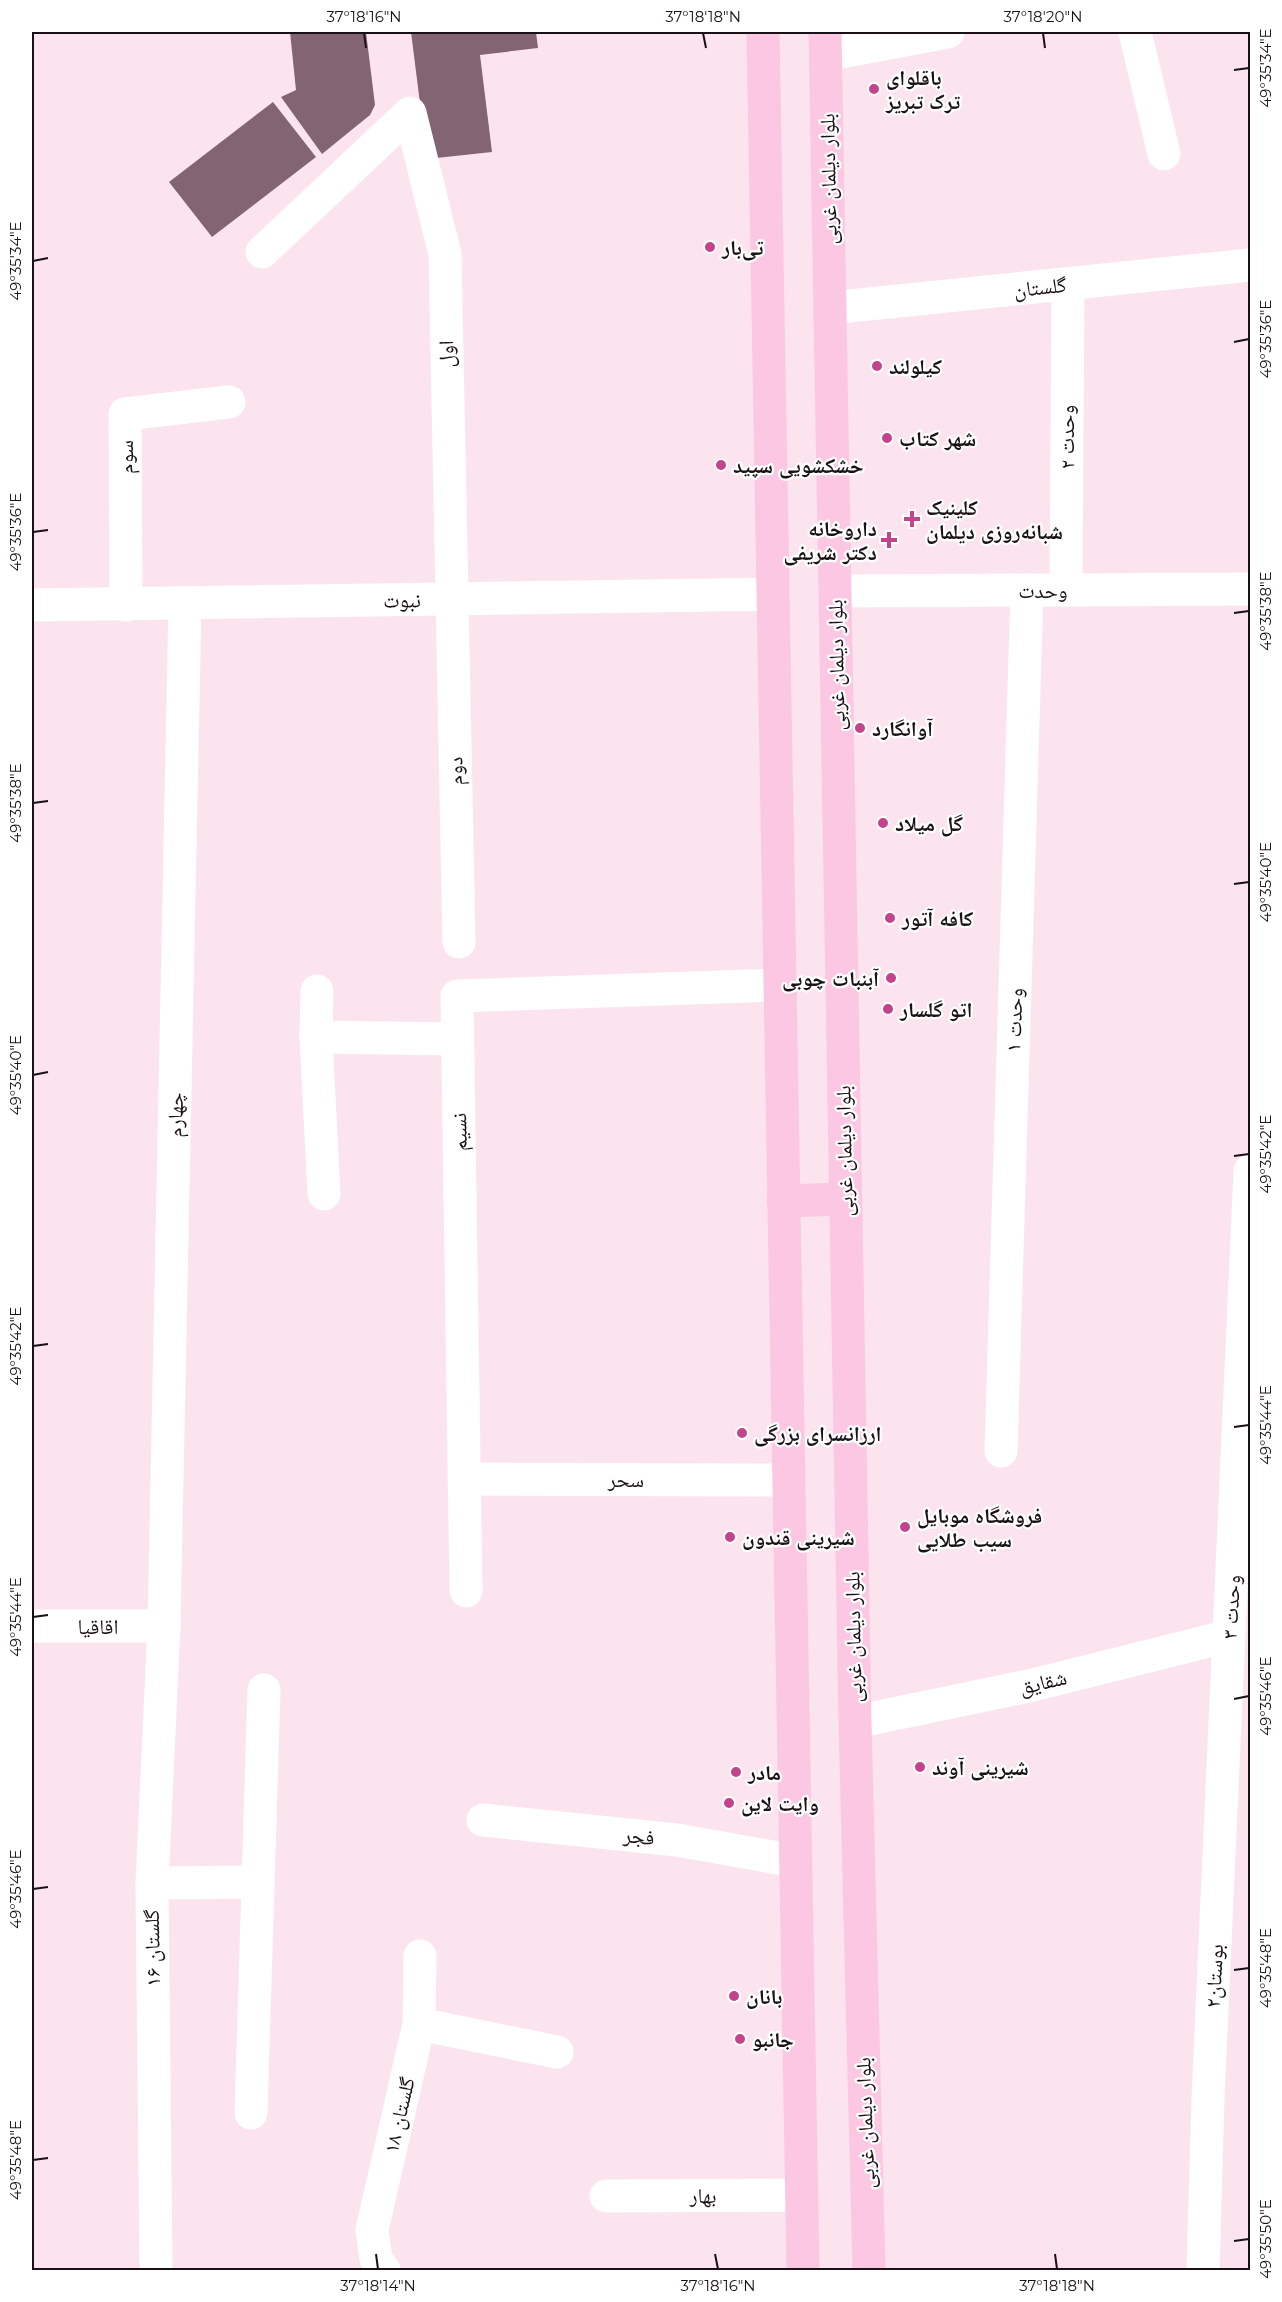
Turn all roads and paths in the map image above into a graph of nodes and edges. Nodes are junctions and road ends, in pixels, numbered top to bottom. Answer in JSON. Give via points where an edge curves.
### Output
{"nodes":[{"id":1,"x":763,"y":32,"type":"edge"},
{"id":2,"x":948,"y":32,"type":"edge"},
{"id":3,"x":1135,"y":32,"type":"edge"},
{"id":4,"x":825,"y":43,"type":"edge"},
{"id":5,"x":1164,"y":154,"type":"dead end"},
{"id":6,"x":262,"y":252,"type":"dead end"},
{"id":7,"x":1251,"y":265,"type":"edge"},
{"id":8,"x":1068,"y":284,"type":"junction"},
{"id":9,"x":830,"y":308,"type":"junction"},
{"id":10,"x":229,"y":402,"type":"dead end"},
{"id":11,"x":1251,"y":589,"type":"edge"},
{"id":12,"x":1027,"y":590,"type":"junction"},
{"id":13,"x":1066,"y":590,"type":"junction"},
{"id":14,"x":835,"y":591,"type":"junction"},
{"id":15,"x":773,"y":594,"type":"junction"},
{"id":16,"x":451,"y":600,"type":"junction"},
{"id":17,"x":126,"y":604,"type":"junction"},
{"id":18,"x":185,"y":604,"type":"junction"},
{"id":19,"x":32,"y":605,"type":"edge"},
{"id":20,"x":459,"y":942,"type":"dead end"},
{"id":21,"x":779,"y":985,"type":"junction"},
{"id":22,"x":317,"y":992,"type":"dead end"},
{"id":23,"x":316,"y":1037,"type":"junction"},
{"id":24,"x":457,"y":1039,"type":"junction"},
{"id":25,"x":1251,"y":1171,"type":"edge"},
{"id":26,"x":324,"y":1194,"type":"dead end"},
{"id":27,"x":845,"y":1199,"type":"junction"},
{"id":28,"x":783,"y":1201,"type":"junction"},
{"id":29,"x":1001,"y":1451,"type":"dead end"},
{"id":30,"x":464,"y":1479,"type":"junction"},
{"id":31,"x":788,"y":1480,"type":"junction"},
{"id":32,"x":466,"y":1591,"type":"dead end"},
{"id":33,"x":32,"y":1626,"type":"edge"},
{"id":34,"x":164,"y":1626,"type":"junction"},
{"id":35,"x":1229,"y":1636,"type":"junction"},
{"id":36,"x":1239,"y":1683,"type":"edge"},
{"id":37,"x":264,"y":1690,"type":"dead end"},
{"id":38,"x":855,"y":1722,"type":"junction"},
{"id":39,"x":483,"y":1820,"type":"dead end"},
{"id":40,"x":795,"y":1861,"type":"junction"},
{"id":41,"x":258,"y":1882,"type":"junction"},
{"id":42,"x":152,"y":1883,"type":"junction"},
{"id":43,"x":420,"y":1956,"type":"dead end"},
{"id":44,"x":419,"y":2024,"type":"junction"},
{"id":45,"x":557,"y":2052,"type":"dead end"},
{"id":46,"x":251,"y":2113,"type":"dead end"},
{"id":47,"x":801,"y":2195,"type":"junction"},
{"id":48,"x":606,"y":2196,"type":"dead end"},
{"id":49,"x":156,"y":2271,"type":"edge"},
{"id":50,"x":384,"y":2271,"type":"edge"},
{"id":51,"x":802,"y":2271,"type":"edge"},
{"id":52,"x":869,"y":2271,"type":"edge"},
{"id":53,"x":1203,"y":2271,"type":"edge"}],
"edges":[{"from":1,"to":15,"type":"main road"},
{"from":2,"to":4,"type":"street"},
{"from":3,"to":5,"type":"street"},
{"from":4,"to":9,"type":"main road","name":"بلوار دیلمان غربی"},
{"from":6,"to":16,"type":"street","name":"اول","via":[[410,112],[445,254]]},
{"from":7,"to":8,"type":"street","name":"گلستان"},
{"from":8,"to":9,"type":"street","name":"گلستان"},
{"from":8,"to":13,"type":"street","name":"وحدت ۲"},
{"from":9,"to":14,"type":"main road","name":"بلوار دیلمان غربی"},
{"from":10,"to":17,"type":"street","name":"سوم","via":[[125,414]]},
{"from":11,"to":13,"type":"street","name":"وحدت"},
{"from":12,"to":13,"type":"street","name":"وحدت"},
{"from":12,"to":14,"type":"street","name":"وحدت"},
{"from":12,"to":29,"type":"street","name":"وحدت ۱"},
{"from":14,"to":27,"type":"main road","name":"بلوار دیلمان غربی"},
{"from":15,"to":16,"type":"street","name":"نبوت"},
{"from":15,"to":21,"type":"main road"},
{"from":16,"to":18,"type":"street","name":"نبوت"},
{"from":16,"to":20,"type":"street","name":"دوم"},
{"from":17,"to":18,"type":"street","name":"نبوت"},
{"from":17,"to":19,"type":"street","name":"نبوت"},
{"from":18,"to":34,"type":"street","name":"چهارم"},
{"from":21,"to":24,"type":"street","name":"نسیم","via":[[457,996]]},
{"from":21,"to":28,"type":"main road"},
{"from":22,"to":23,"type":"street"},
{"from":23,"to":24,"type":"street"},
{"from":23,"to":26,"type":"street"},
{"from":24,"to":30,"type":"street","name":"نسیم"},
{"from":25,"to":35,"type":"street","name":"وحدت ۳"},
{"from":27,"to":28,"type":"main road"},
{"from":27,"to":38,"type":"main road","name":"بلوار دیلمان غربی"},
{"from":28,"to":31,"type":"main road"},
{"from":30,"to":31,"type":"street","name":"سحر"},
{"from":30,"to":32,"type":"street","name":"نسیم"},
{"from":31,"to":40,"type":"main road"},
{"from":33,"to":34,"type":"street","name":"اقاقیا"},
{"from":34,"to":42,"type":"street","name":"گلستان ۱۶"},
{"from":35,"to":36,"type":"street","name":"وحدت ۳"},
{"from":35,"to":38,"type":"street","name":"شقایق","via":[[1034,1685]]},
{"from":36,"to":53,"type":"street","name":"بوستان۲","via":[[1208,2098]]},
{"from":37,"to":41,"type":"street"},
{"from":38,"to":52,"type":"main road","name":"بلوار دیلمان غربی"},
{"from":39,"to":40,"type":"street","name":"فجر","via":[[677,1840]]},
{"from":40,"to":47,"type":"main road"},
{"from":41,"to":42,"type":"street"},
{"from":41,"to":46,"type":"street"},
{"from":42,"to":49,"type":"street","name":"گلستان ۱۶"},
{"from":43,"to":44,"type":"street","name":"گلستان ۱۸"},
{"from":44,"to":45,"type":"street"},
{"from":44,"to":50,"type":"street","name":"گلستان ۱۸","via":[[372,2230],[376,2259]]},
{"from":47,"to":48,"type":"street","name":"بهار"},
{"from":47,"to":51,"type":"main road"}]}
